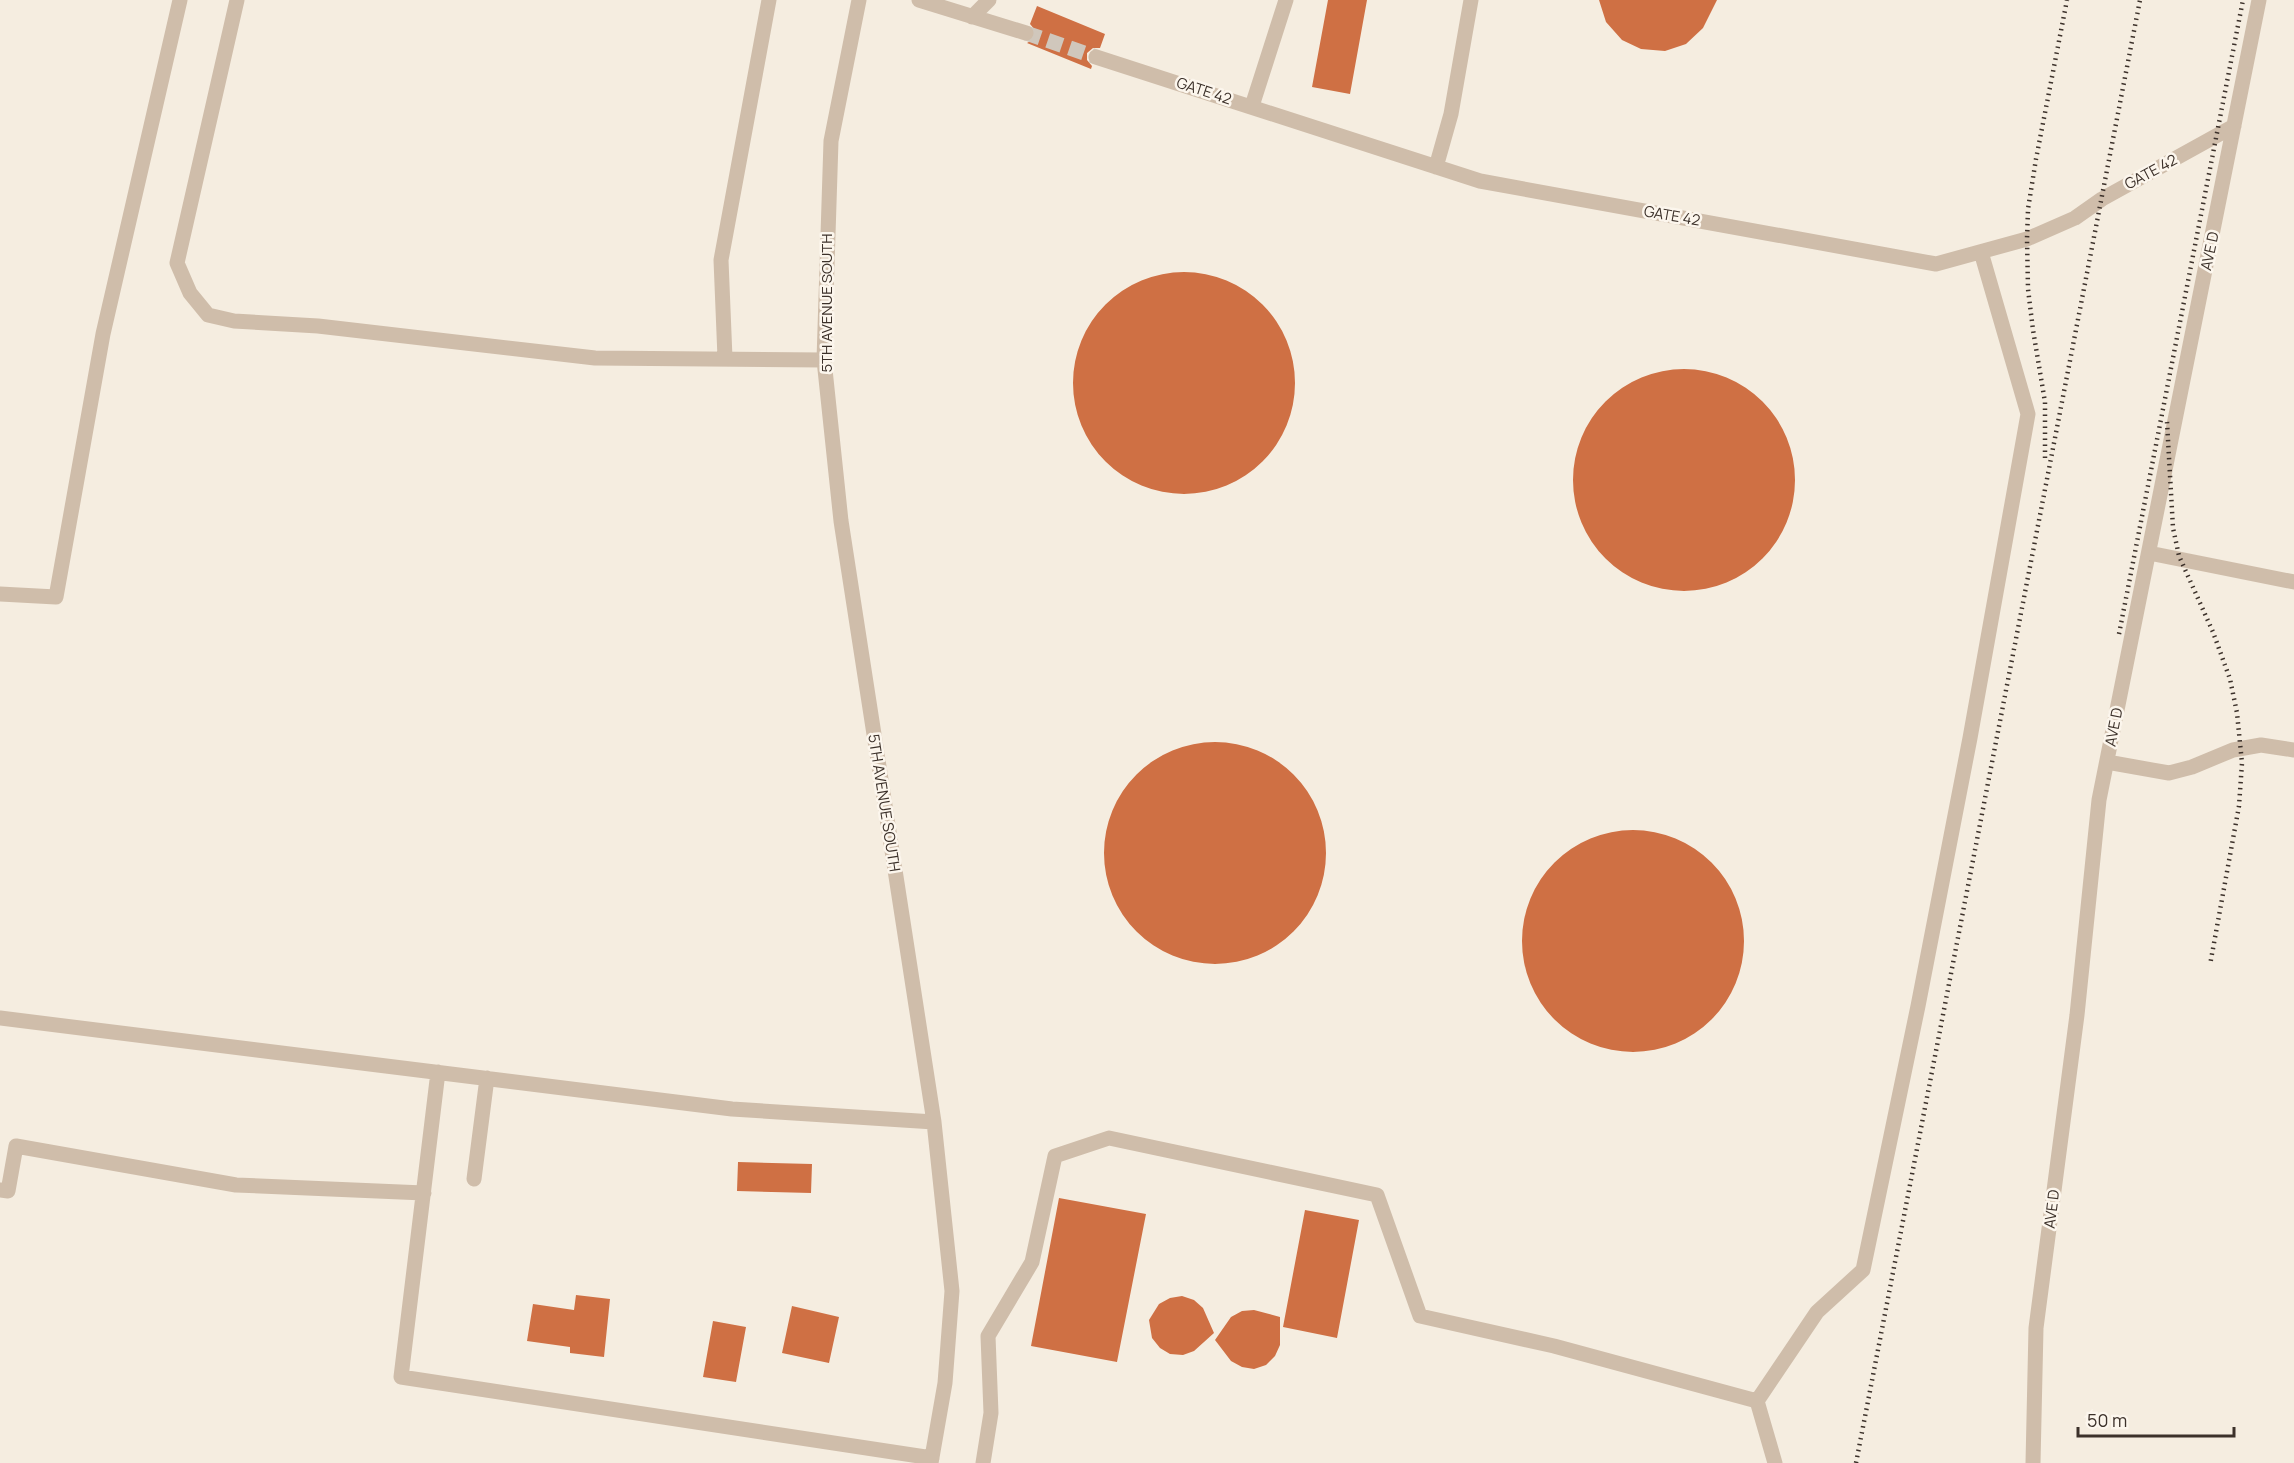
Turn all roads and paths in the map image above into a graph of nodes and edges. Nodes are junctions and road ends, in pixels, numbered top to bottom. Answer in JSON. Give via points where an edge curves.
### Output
{"nodes":[{"id":1,"x":180,"y":0,"type":"edge"},
{"id":2,"x":237,"y":0,"type":"edge"},
{"id":3,"x":769,"y":0,"type":"edge"},
{"id":4,"x":859,"y":0,"type":"edge"},
{"id":5,"x":919,"y":0,"type":"edge"},
{"id":6,"x":989,"y":0,"type":"edge"},
{"id":7,"x":1286,"y":0,"type":"edge"},
{"id":8,"x":1471,"y":0,"type":"edge"},
{"id":9,"x":2259,"y":0,"type":"edge"},
{"id":10,"x":972,"y":17,"type":"junction"},
{"id":11,"x":1026,"y":33,"type":"tunnel mouth"},
{"id":12,"x":1096,"y":57,"type":"tunnel mouth"},
{"id":13,"x":1252,"y":106,"type":"junction"},
{"id":14,"x":2234,"y":126,"type":"junction"},
{"id":15,"x":1436,"y":167,"type":"junction"},
{"id":16,"x":1981,"y":252,"type":"junction"},
{"id":17,"x":725,"y":358,"type":"junction"},
{"id":18,"x":824,"y":360,"type":"junction"},
{"id":19,"x":2149,"y":553,"type":"junction"},
{"id":20,"x":2294,"y":582,"type":"edge"},
{"id":21,"x":0,"y":594,"type":"edge"},
{"id":22,"x":2294,"y":750,"type":"edge"},
{"id":23,"x":2107,"y":762,"type":"junction"},
{"id":24,"x":0,"y":1018,"type":"edge"},
{"id":25,"x":438,"y":1072,"type":"junction"},
{"id":26,"x":486,"y":1078,"type":"junction"},
{"id":27,"x":934,"y":1122,"type":"junction"},
{"id":28,"x":474,"y":1179,"type":"dead end"},
{"id":29,"x":0,"y":1190,"type":"edge"},
{"id":30,"x":424,"y":1193,"type":"junction"},
{"id":31,"x":1757,"y":1401,"type":"junction"},
{"id":32,"x":931,"y":1460,"type":"edge"},
{"id":33,"x":982,"y":1463,"type":"edge"},
{"id":34,"x":1775,"y":1463,"type":"edge"},
{"id":35,"x":2033,"y":1463,"type":"edge"}],
"edges":[{"from":1,"to":21,"type":"street","via":[[103,334],[56,597]]},
{"from":2,"to":17,"type":"street","via":[[177,263],[190,293],[208,315],[234,321],[318,326],[595,358]]},
{"from":3,"to":17,"type":"street","via":[[721,260]]},
{"from":4,"to":18,"type":"street","name":"5TH AVENUE SOUTH","via":[[831,141]]},
{"from":5,"to":10,"type":"street"},
{"from":6,"to":10,"type":"street"},
{"from":7,"to":13,"type":"street"},
{"from":8,"to":15,"type":"street","via":[[1451,114]]},
{"from":9,"to":14,"type":"street","name":"AVE D"},
{"from":10,"to":11,"type":"street"},
{"from":12,"to":13,"type":"street","name":"GATE 42"},
{"from":13,"to":15,"type":"street","name":"GATE 42"},
{"from":14,"to":16,"type":"street","name":"GATE 42","via":[[2102,198],[2075,218],[2026,239]]},
{"from":14,"to":19,"type":"street","name":"AVE D"},
{"from":15,"to":16,"type":"street","name":"GATE 42","via":[[1480,181],[1936,264]]},
{"from":16,"to":31,"type":"street","via":[[2028,414],[1970,738],[1863,1270],[1817,1312]]},
{"from":17,"to":18,"type":"street"},
{"from":18,"to":27,"type":"street","name":"5TH AVENUE SOUTH","via":[[841,521]]},
{"from":19,"to":20,"type":"street"},
{"from":19,"to":23,"type":"street","name":"AVE D"},
{"from":22,"to":23,"type":"street","via":[[2261,745],[2233,750],[2169,772]]},
{"from":23,"to":35,"type":"street","name":"AVE D","via":[[2099,800],[2077,1016],[2036,1328]]},
{"from":24,"to":25,"type":"street"},
{"from":25,"to":26,"type":"street"},
{"from":25,"to":30,"type":"street"},
{"from":26,"to":27,"type":"street","via":[[732,1109]]},
{"from":26,"to":28,"type":"street"},
{"from":27,"to":32,"type":"street","name":"5TH AVENUE SOUTH","via":[[952,1290],[945,1383]]},
{"from":29,"to":30,"type":"street","via":[[8,1191],[16,1146],[236,1185]]},
{"from":30,"to":32,"type":"street","via":[[400,1377]]},
{"from":31,"to":33,"type":"street","via":[[1554,1346],[1420,1316],[1377,1195],[1109,1138],[1054,1156],[1032,1262],[988,1336],[991,1413]]},
{"from":31,"to":34,"type":"street"}]}
